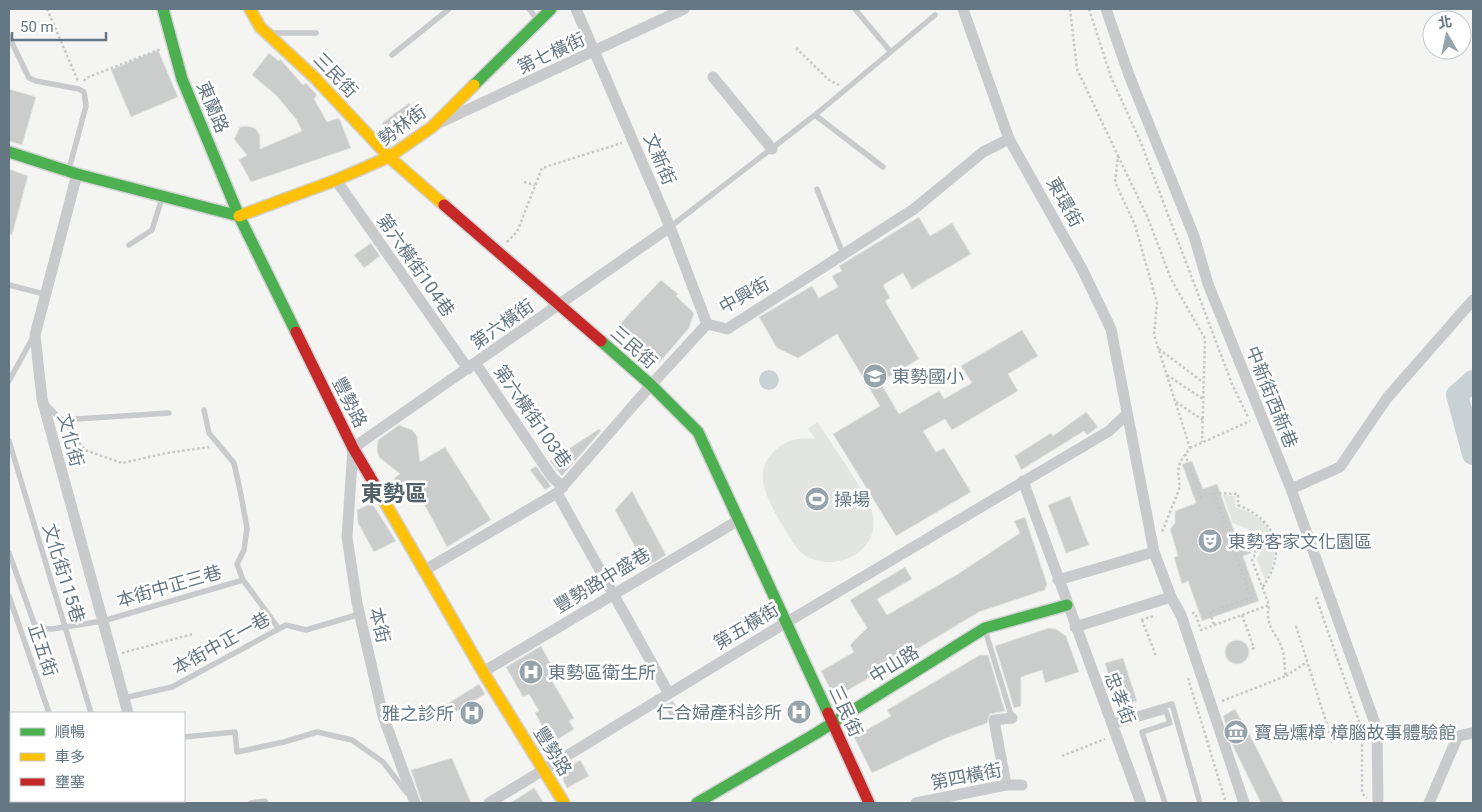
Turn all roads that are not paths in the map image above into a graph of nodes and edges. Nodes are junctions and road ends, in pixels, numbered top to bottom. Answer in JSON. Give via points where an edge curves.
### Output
{"nodes":[{"id":1,"x":163,"y":9,"type":"edge"},
{"id":2,"x":250,"y":9,"type":"edge"},
{"id":3,"x":449,"y":9,"type":"edge"},
{"id":4,"x":529,"y":9,"type":"edge"},
{"id":5,"x":552,"y":9,"type":"edge"},
{"id":6,"x":576,"y":9,"type":"edge"},
{"id":7,"x":684,"y":9,"type":"edge"},
{"id":8,"x":855,"y":9,"type":"edge"},
{"id":9,"x":963,"y":9,"type":"edge"},
{"id":10,"x":1106,"y":9,"type":"edge"},
{"id":11,"x":935,"y":15,"type":"dead end"},
{"id":12,"x":538,"y":21,"type":"junction"},
{"id":13,"x":266,"y":33,"type":"junction"},
{"id":14,"x":316,"y":33,"type":"dead end"},
{"id":15,"x":9,"y":37,"type":"edge"},
{"id":16,"x":890,"y":51,"type":"junction"},
{"id":17,"x":595,"y":53,"type":"junction"},
{"id":18,"x":392,"y":55,"type":"dead end"},
{"id":19,"x":713,"y":77,"type":"dead end"},
{"id":20,"x":815,"y":115,"type":"junction"},
{"id":21,"x":432,"y":127,"type":"junction"},
{"id":22,"x":1009,"y":139,"type":"junction"},
{"id":23,"x":772,"y":149,"type":"junction"},
{"id":24,"x":9,"y":152,"type":"edge"},
{"id":25,"x":389,"y":157,"type":"junction"},
{"id":26,"x":883,"y":167,"type":"dead end"},
{"id":27,"x":72,"y":172,"type":"junction"},
{"id":28,"x":336,"y":180,"type":"junction"},
{"id":29,"x":817,"y":189,"type":"dead end"},
{"id":30,"x":163,"y":196,"type":"junction"},
{"id":31,"x":239,"y":216,"type":"junction"},
{"id":32,"x":670,"y":227,"type":"junction"},
{"id":33,"x":129,"y":245,"type":"dead end"},
{"id":34,"x":843,"y":254,"type":"junction"},
{"id":35,"x":9,"y":285,"type":"edge"},
{"id":36,"x":44,"y":294,"type":"junction"},
{"id":37,"x":1473,"y":300,"type":"edge"},
{"id":38,"x":559,"y":306,"type":"junction"},
{"id":39,"x":707,"y":324,"type":"junction"},
{"id":40,"x":35,"y":335,"type":"junction"},
{"id":41,"x":472,"y":366,"type":"junction"},
{"id":42,"x":9,"y":381,"type":"edge"},
{"id":43,"x":651,"y":385,"type":"junction"},
{"id":44,"x":42,"y":399,"type":"junction"},
{"id":45,"x":204,"y":410,"type":"dead end"},
{"id":46,"x":169,"y":413,"type":"dead end"},
{"id":47,"x":1127,"y":414,"type":"junction"},
{"id":48,"x":9,"y":441,"type":"edge"},
{"id":49,"x":353,"y":448,"type":"junction"},
{"id":50,"x":1023,"y":481,"type":"junction"},
{"id":51,"x":1291,"y":489,"type":"junction"},
{"id":52,"x":560,"y":490,"type":"junction"},
{"id":53,"x":739,"y":520,"type":"junction"},
{"id":54,"x":1154,"y":552,"type":"junction"},
{"id":55,"x":9,"y":553,"type":"edge"},
{"id":56,"x":425,"y":570,"type":"junction"},
{"id":57,"x":243,"y":580,"type":"junction"},
{"id":58,"x":1058,"y":580,"type":"junction"},
{"id":59,"x":613,"y":594,"type":"junction"},
{"id":60,"x":9,"y":596,"type":"edge"},
{"id":61,"x":1171,"y":597,"type":"junction"},
{"id":62,"x":1067,"y":604,"type":"junction"},
{"id":63,"x":360,"y":614,"type":"junction"},
{"id":64,"x":102,"y":620,"type":"junction"},
{"id":65,"x":786,"y":623,"type":"junction"},
{"id":66,"x":1075,"y":626,"type":"junction"},
{"id":67,"x":63,"y":627,"type":"junction"},
{"id":68,"x":984,"y":628,"type":"junction"},
{"id":69,"x":279,"y":629,"type":"junction"},
{"id":70,"x":483,"y":672,"type":"junction"},
{"id":71,"x":669,"y":694,"type":"junction"},
{"id":72,"x":124,"y":698,"type":"junction"},
{"id":73,"x":49,"y":712,"type":"edge"},
{"id":74,"x":91,"y":712,"type":"edge"},
{"id":75,"x":128,"y":712,"type":"edge"},
{"id":76,"x":1012,"y":718,"type":"joint"},
{"id":77,"x":833,"y":723,"type":"junction"},
{"id":78,"x":1113,"y":728,"type":"junction"},
{"id":79,"x":1473,"y":733,"type":"edge"},
{"id":80,"x":185,"y":737,"type":"edge"},
{"id":81,"x":544,"y":770,"type":"junction"},
{"id":82,"x":1006,"y":785,"type":"junction"},
{"id":83,"x":1022,"y":785,"type":"dead end"},
{"id":84,"x":266,"y":802,"type":"edge"},
{"id":85,"x":251,"y":803,"type":"edge"},
{"id":86,"x":415,"y":803,"type":"edge"},
{"id":87,"x":489,"y":803,"type":"edge"},
{"id":88,"x":564,"y":803,"type":"edge"},
{"id":89,"x":697,"y":803,"type":"edge"},
{"id":90,"x":869,"y":803,"type":"edge"},
{"id":91,"x":916,"y":803,"type":"edge"},
{"id":92,"x":1141,"y":803,"type":"edge"},
{"id":93,"x":1165,"y":803,"type":"edge"},
{"id":94,"x":1200,"y":803,"type":"edge"},
{"id":95,"x":1244,"y":803,"type":"edge"},
{"id":96,"x":1378,"y":803,"type":"edge"},
{"id":97,"x":1429,"y":803,"type":"edge"}],
"edges":[{"from":1,"to":31,"type":"street","name":"東蘭路","via":[[182,79]]},
{"from":2,"to":13,"type":"street","name":"三民街"},
{"from":3,"to":18,"type":"lane"},
{"from":4,"to":12,"type":"lane"},
{"from":5,"to":12,"type":"street","name":"勢林街"},
{"from":6,"to":17,"type":"street","name":"文新街"},
{"from":7,"to":17,"type":"street","name":"第七橫街"},
{"from":8,"to":16,"type":"lane"},
{"from":9,"to":22,"type":"street","name":"東環街"},
{"from":10,"to":51,"type":"street","name":"中新街西新巷","via":[[1194,236],[1208,284]]},
{"from":11,"to":16,"type":"lane"},
{"from":12,"to":21,"type":"street","name":"勢林街"},
{"from":13,"to":14,"type":"lane"},
{"from":13,"to":25,"type":"street","name":"三民街","via":[[314,77]]},
{"from":15,"to":27,"type":"lane","via":[[29,78],[84,92],[86,106]]},
{"from":16,"to":20,"type":"lane"},
{"from":17,"to":21,"type":"street","name":"第七橫街"},
{"from":17,"to":32,"type":"street","name":"文新街"},
{"from":19,"to":23,"type":"street"},
{"from":20,"to":23,"type":"lane"},
{"from":20,"to":26,"type":"lane"},
{"from":21,"to":25,"type":"street","name":"勢林街"},
{"from":22,"to":34,"type":"street","name":"中興街","via":[[983,152],[914,209]]},
{"from":22,"to":47,"type":"street","name":"東環街","via":[[1082,269],[1111,329]]},
{"from":23,"to":32,"type":"lane"},
{"from":24,"to":27,"type":"street"},
{"from":25,"to":28,"type":"street","name":"勢林街"},
{"from":25,"to":38,"type":"street","name":"三民街"},
{"from":27,"to":30,"type":"street"},
{"from":27,"to":36,"type":"street","name":"文化街"},
{"from":28,"to":31,"type":"street","name":"勢林街"},
{"from":28,"to":41,"type":"street","name":"第六橫街104巷"},
{"from":29,"to":34,"type":"lane"},
{"from":30,"to":31,"type":"street"},
{"from":30,"to":33,"type":"lane","via":[[152,230]]},
{"from":31,"to":49,"type":"street","name":"豐勢路"},
{"from":32,"to":38,"type":"street","name":"第六橫街"},
{"from":32,"to":39,"type":"street","name":"文新街"},
{"from":34,"to":39,"type":"street","name":"中興街","via":[[727,329]]},
{"from":35,"to":36,"type":"lane"},
{"from":36,"to":40,"type":"street","name":"文化街"},
{"from":37,"to":51,"type":"street","via":[[1387,398],[1340,466]]},
{"from":38,"to":41,"type":"street","name":"第六橫街"},
{"from":38,"to":43,"type":"street","name":"三民街"},
{"from":39,"to":43,"type":"street","name":"中興街"},
{"from":40,"to":42,"type":"lane"},
{"from":40,"to":44,"type":"street","name":"文化街"},
{"from":41,"to":49,"type":"street","name":"第六橫街"},
{"from":41,"to":52,"type":"street","name":"第六橫街103巷"},
{"from":43,"to":52,"type":"street","name":"中興街"},
{"from":43,"to":53,"type":"street","name":"三民街","via":[[698,432]]},
{"from":44,"to":46,"type":"lane","via":[[61,420]]},
{"from":44,"to":64,"type":"street","name":"文化街"},
{"from":45,"to":57,"type":"lane","name":"本街中正三巷","via":[[209,433],[234,463],[247,528],[244,550],[237,564]]},
{"from":47,"to":50,"type":"street","via":[[1109,431]]},
{"from":47,"to":54,"type":"street","name":"東環街"},
{"from":48,"to":67,"type":"lane","name":"文化街115巷"},
{"from":49,"to":56,"type":"street","name":"豐勢路"},
{"from":49,"to":63,"type":"street","name":"本街","via":[[347,537]]},
{"from":50,"to":58,"type":"street"},
{"from":50,"to":65,"type":"street","name":"第五橫街"},
{"from":51,"to":96,"type":"street","name":"中新街西新巷","via":[[1377,728]]},
{"from":52,"to":56,"type":"street","name":"中興街"},
{"from":52,"to":59,"type":"street","name":"第六橫街103巷"},
{"from":53,"to":59,"type":"street","name":"豐勢路中盛巷"},
{"from":53,"to":65,"type":"street","name":"三民街"},
{"from":54,"to":58,"type":"street"},
{"from":54,"to":61,"type":"street","name":"東環街"},
{"from":55,"to":67,"type":"lane","name":"本街中正三巷","via":[[34,623],[40,628]]},
{"from":56,"to":70,"type":"street","name":"豐勢路"},
{"from":57,"to":64,"type":"lane","name":"本街中正三巷"},
{"from":57,"to":69,"type":"lane","name":"本街中正三巷"},
{"from":58,"to":62,"type":"street"},
{"from":59,"to":70,"type":"street","name":"豐勢路中盛巷"},
{"from":59,"to":71,"type":"street","name":"第六橫街103巷"},
{"from":60,"to":73,"type":"lane","name":"正五街"},
{"from":61,"to":66,"type":"street"},
{"from":61,"to":95,"type":"street","name":"東環街","via":[[1181,614]]},
{"from":62,"to":66,"type":"street","name":"忠孝街"},
{"from":62,"to":68,"type":"street","name":"中山路"},
{"from":63,"to":69,"type":"lane","name":"本街中正一巷","via":[[306,630],[286,625]]},
{"from":63,"to":86,"type":"street","name":"本街","via":[[383,716]]},
{"from":64,"to":67,"type":"lane","name":"本街中正三巷"},
{"from":64,"to":72,"type":"street","name":"文化街"},
{"from":65,"to":71,"type":"street","name":"第五橫街"},
{"from":65,"to":77,"type":"street","name":"三民街"},
{"from":66,"to":78,"type":"street","name":"忠孝街"},
{"from":67,"to":74,"type":"lane","name":"文化街115巷"},
{"from":68,"to":76,"type":"lane"},
{"from":68,"to":77,"type":"street","name":"中山路"},
{"from":69,"to":72,"type":"lane","name":"本街中正一巷","via":[[172,687]]},
{"from":70,"to":81,"type":"street","name":"豐勢路"},
{"from":71,"to":81,"type":"street","name":"第五橫街"},
{"from":72,"to":75,"type":"street","name":"文化街"},
{"from":76,"to":82,"type":"street","via":[[994,720]]},
{"from":77,"to":89,"type":"street","name":"中山路"},
{"from":77,"to":90,"type":"street","name":"三民街"},
{"from":78,"to":92,"type":"street","name":"忠孝街"},
{"from":78,"to":93,"type":"lane","via":[[1166,710],[1170,723],[1142,732]]},
{"from":78,"to":94,"type":"lane","via":[[1172,704]]},
{"from":79,"to":97,"type":"street","via":[[1458,736]]},
{"from":80,"to":86,"type":"lane","via":[[235,732],[237,752],[317,732],[352,740],[384,762]]},
{"from":81,"to":87,"type":"street","name":"第五橫街"},
{"from":81,"to":88,"type":"street","name":"豐勢路"},
{"from":82,"to":83,"type":"street","name":"第四橫街"},
{"from":82,"to":91,"type":"street","name":"第四橫街"},
{"from":84,"to":85,"type":"lane"}]}
